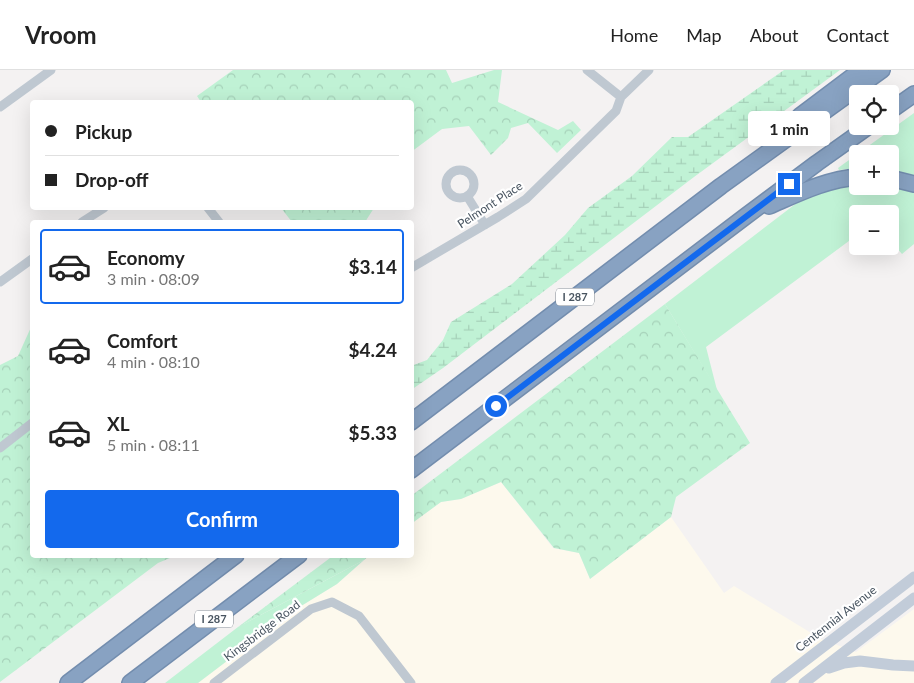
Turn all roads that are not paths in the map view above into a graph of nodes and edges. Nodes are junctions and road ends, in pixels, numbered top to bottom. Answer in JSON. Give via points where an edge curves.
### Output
{"nodes":[{"id":1,"x":51,"y":70,"type":"edge"},
{"id":2,"x":587,"y":70,"type":"edge"},
{"id":3,"x":649,"y":70,"type":"edge"},
{"id":4,"x":861,"y":70,"type":"edge"},
{"id":5,"x":882,"y":70,"type":"edge"},
{"id":6,"x":914,"y":94,"type":"edge"},
{"id":7,"x":620,"y":97,"type":"junction"},
{"id":8,"x":899,"y":105,"type":"edge"},
{"id":9,"x":0,"y":107,"type":"edge"},
{"id":10,"x":794,"y":133,"type":"junction"},
{"id":11,"x":857,"y":135,"type":"edge"},
{"id":12,"x":849,"y":179,"type":"edge"},
{"id":13,"x":899,"y":180,"type":"edge"},
{"id":14,"x":914,"y":184,"type":"edge"},
{"id":15,"x":467,"y":196,"type":"dead end"},
{"id":16,"x":101,"y":210,"type":"edge"},
{"id":17,"x":210,"y":210,"type":"edge"},
{"id":18,"x":746,"y":216,"type":"junction"},
{"id":19,"x":85,"y":220,"type":"edge"},
{"id":20,"x":217,"y":220,"type":"edge"},
{"id":21,"x":485,"y":225,"type":"junction"},
{"id":22,"x":30,"y":260,"type":"edge"},
{"id":23,"x":414,"y":266,"type":"edge"},
{"id":24,"x":0,"y":282,"type":"edge"},
{"id":25,"x":414,"y":420,"type":"edge"},
{"id":26,"x":30,"y":425,"type":"edge"},
{"id":27,"x":0,"y":448,"type":"edge"},
{"id":28,"x":414,"y":468,"type":"edge"},
{"id":29,"x":232,"y":558,"type":"edge"},
{"id":30,"x":295,"y":558,"type":"edge"},
{"id":31,"x":914,"y":576,"type":"edge"},
{"id":32,"x":900,"y":588,"type":"junction"},
{"id":33,"x":913,"y":602,"type":"edge"},
{"id":34,"x":914,"y":666,"type":"edge"},
{"id":35,"x":820,"y":670,"type":"junction"},
{"id":36,"x":68,"y":683,"type":"edge"},
{"id":37,"x":130,"y":683,"type":"edge"},
{"id":38,"x":214,"y":683,"type":"edge"},
{"id":39,"x":411,"y":683,"type":"edge"},
{"id":40,"x":776,"y":683,"type":"edge"},
{"id":41,"x":804,"y":683,"type":"edge"}],
"edges":[{"from":1,"to":9,"type":"street"},
{"from":2,"to":7,"type":"street"},
{"from":3,"to":7,"type":"street"},
{"from":4,"to":10,"type":"highway","via":[[800,116]]},
{"from":5,"to":10,"type":"highway","number":"I 287"},
{"from":6,"to":8,"type":"highway"},
{"from":7,"to":21,"type":"street","name":"Pelmont Place","via":[[616,111],[526,199]]},
{"from":10,"to":25,"type":"highway","number":"I 287"},
{"from":11,"to":18,"type":"highway"},
{"from":12,"to":18,"type":"highway","via":[[830,182]]},
{"from":13,"to":14,"type":"highway"},
{"from":15,"to":21,"type":"street"},
{"from":16,"to":19,"type":"street"},
{"from":17,"to":20,"type":"street"},
{"from":18,"to":28,"type":"highway"},
{"from":21,"to":23,"type":"street","name":"Pelmont Place"},
{"from":22,"to":24,"type":"street"},
{"from":26,"to":27,"type":"street"},
{"from":29,"to":36,"type":"highway"},
{"from":30,"to":37,"type":"highway","number":"I 287"},
{"from":31,"to":32,"type":"main road","name":"Centennial Avenue"},
{"from":32,"to":33,"type":"street"},
{"from":32,"to":40,"type":"main road","name":"Centennial Avenue"},
{"from":33,"to":35,"type":"main road"},
{"from":34,"to":35,"type":"main road","via":[[860,661]]},
{"from":35,"to":41,"type":"main road"},
{"from":38,"to":39,"type":"street","name":"Kingsbridge Road","via":[[311,609],[332,602],[358,616]]}]}
